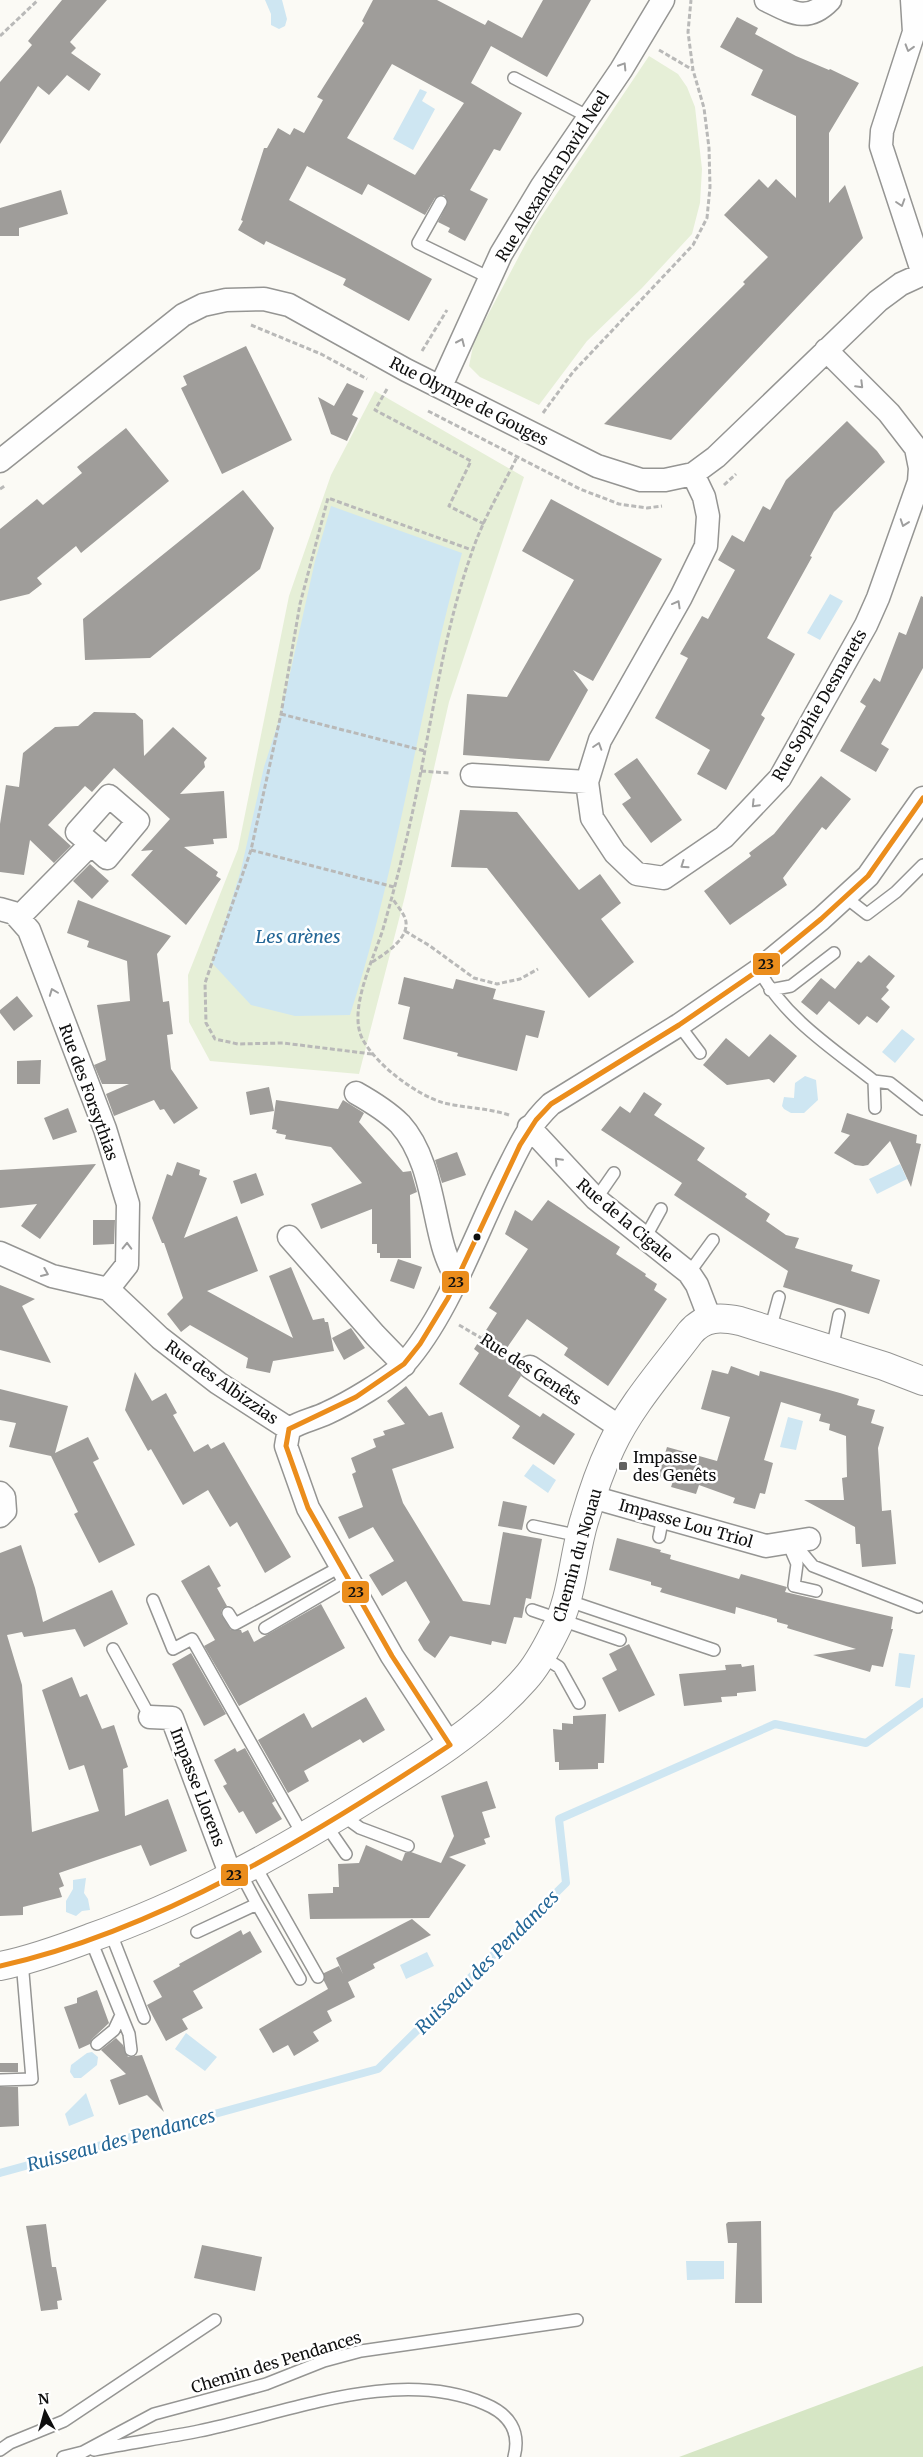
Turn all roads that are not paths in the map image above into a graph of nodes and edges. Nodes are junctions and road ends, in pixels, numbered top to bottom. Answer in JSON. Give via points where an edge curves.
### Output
{"nodes":[{"id":1,"x":662,"y":0,"type":"edge"},
{"id":2,"x":766,"y":0,"type":"edge"},
{"id":3,"x":830,"y":0,"type":"edge"},
{"id":4,"x":912,"y":0,"type":"edge"},
{"id":5,"x":514,"y":78,"type":"dead end"},
{"id":6,"x":589,"y":117,"type":"junction"},
{"id":7,"x":440,"y":202,"type":"dead end"},
{"id":8,"x":923,"y":274,"type":"edge"},
{"id":9,"x":490,"y":278,"type":"junction"},
{"id":10,"x":826,"y":350,"type":"junction"},
{"id":11,"x":441,"y":386,"type":"junction"},
{"id":12,"x":0,"y":461,"type":"edge"},
{"id":13,"x":693,"y":474,"type":"junction"},
{"id":14,"x":472,"y":774,"type":"dead end"},
{"id":15,"x":587,"y":782,"type":"junction"},
{"id":16,"x":923,"y":798,"type":"edge"},
{"id":17,"x":91,"y":844,"type":"dead end"},
{"id":18,"x":923,"y":865,"type":"edge"},
{"id":19,"x":845,"y":897,"type":"junction"},
{"id":20,"x":10,"y":913,"type":"edge"},
{"id":21,"x":834,"y":953,"type":"dead end"},
{"id":22,"x":759,"y":970,"type":"junction"},
{"id":23,"x":770,"y":990,"type":"junction"},
{"id":24,"x":679,"y":1025,"type":"junction"},
{"id":25,"x":700,"y":1053,"type":"dead end"},
{"id":26,"x":874,"y":1082,"type":"junction"},
{"id":27,"x":356,"y":1093,"type":"dead end"},
{"id":28,"x":875,"y":1108,"type":"dead end"},
{"id":29,"x":923,"y":1109,"type":"edge"},
{"id":30,"x":529,"y":1127,"type":"junction"},
{"id":31,"x":614,"y":1173,"type":"dead end"},
{"id":32,"x":596,"y":1199,"type":"junction"},
{"id":33,"x":661,"y":1208,"type":"dead end"},
{"id":34,"x":289,"y":1237,"type":"dead end"},
{"id":35,"x":645,"y":1238,"type":"junction"},
{"id":36,"x":713,"y":1240,"type":"dead end"},
{"id":37,"x":0,"y":1253,"type":"edge"},
{"id":38,"x":689,"y":1273,"type":"junction"},
{"id":39,"x":456,"y":1278,"type":"junction"},
{"id":40,"x":108,"y":1288,"type":"junction"},
{"id":41,"x":780,"y":1297,"type":"dead end"},
{"id":42,"x":840,"y":1315,"type":"dead end"},
{"id":43,"x":710,"y":1319,"type":"junction"},
{"id":44,"x":770,"y":1330,"type":"junction"},
{"id":45,"x":832,"y":1350,"type":"junction"},
{"id":46,"x":404,"y":1365,"type":"junction"},
{"id":47,"x":530,"y":1367,"type":"road end"},
{"id":48,"x":923,"y":1381,"type":"edge"},
{"id":49,"x":621,"y":1428,"type":"junction"},
{"id":50,"x":289,"y":1429,"type":"junction"},
{"id":51,"x":0,"y":1493,"type":"edge"},
{"id":52,"x":592,"y":1497,"type":"junction"},
{"id":53,"x":0,"y":1516,"type":"edge"},
{"id":54,"x":533,"y":1526,"type":"dead end"},
{"id":55,"x":580,"y":1536,"type":"junction"},
{"id":56,"x":796,"y":1541,"type":"junction"},
{"id":57,"x":344,"y":1574,"type":"junction"},
{"id":58,"x":816,"y":1591,"type":"dead end"},
{"id":59,"x":152,"y":1600,"type":"dead end"},
{"id":60,"x":918,"y":1607,"type":"dead end"},
{"id":61,"x":563,"y":1609,"type":"junction"},
{"id":62,"x":532,"y":1610,"type":"dead end"},
{"id":63,"x":228,"y":1613,"type":"dead end"},
{"id":64,"x":265,"y":1628,"type":"dead end"},
{"id":65,"x":620,"y":1640,"type":"dead end"},
{"id":66,"x":113,"y":1649,"type":"dead end"},
{"id":67,"x":714,"y":1650,"type":"dead end"},
{"id":68,"x":541,"y":1656,"type":"junction"},
{"id":69,"x":579,"y":1703,"type":"dead end"},
{"id":70,"x":150,"y":1716,"type":"joint"},
{"id":71,"x":450,"y":1745,"type":"junction"},
{"id":72,"x":324,"y":1826,"type":"junction"},
{"id":73,"x":408,"y":1846,"type":"dead end"},
{"id":74,"x":346,"y":1854,"type":"dead end"},
{"id":75,"x":242,"y":1871,"type":"junction"},
{"id":76,"x":257,"y":1904,"type":"junction"},
{"id":77,"x":197,"y":1932,"type":"dead end"},
{"id":78,"x":100,"y":1935,"type":"junction"},
{"id":79,"x":11,"y":1963,"type":"edge"},
{"id":80,"x":318,"y":1977,"type":"dead end"},
{"id":81,"x":300,"y":1979,"type":"dead end"},
{"id":82,"x":121,"y":2015,"type":"junction"},
{"id":83,"x":144,"y":2018,"type":"dead end"},
{"id":84,"x":97,"y":2044,"type":"dead end"},
{"id":85,"x":131,"y":2050,"type":"dead end"},
{"id":86,"x":0,"y":2080,"type":"edge"},
{"id":87,"x":215,"y":2320,"type":"dead end"},
{"id":88,"x":577,"y":2320,"type":"dead end"},
{"id":89,"x":0,"y":2450,"type":"edge"},
{"id":90,"x":83,"y":2452,"type":"junction"},
{"id":91,"x":63,"y":2457,"type":"edge"},
{"id":92,"x":514,"y":2457,"type":"edge"}],
"edges":[{"from":6,"to":1,"type":"street","name":"Rue Alexandra David Neel","one_way":true},
{"from":2,"to":3,"type":"street","via":[[796,15],[818,10]]},
{"from":4,"to":8,"type":"street","one_way":true,"via":[[914,32],[882,132],[881,146]]},
{"from":5,"to":6,"type":"lane"},
{"from":6,"to":9,"type":"street","name":"Rue Alexandra David Neel","via":[[542,186]]},
{"from":7,"to":9,"type":"lane","via":[[418,243]]},
{"from":8,"to":10,"type":"street","name":"Rue Olympe de Gouges","via":[[901,284],[878,301]]},
{"from":11,"to":9,"type":"street","name":"Rue Alexandra David Neel","one_way":true},
{"from":10,"to":13,"type":"street","name":"Rue Olympe de Gouges","via":[[735,440]]},
{"from":10,"to":15,"type":"street","name":"Rue Sophie Desmarets","one_way":true,"via":[[889,414],[916,448],[920,468],[919,482],[866,625],[780,778],[724,837],[664,878],[637,874],[615,853],[592,818]]},
{"from":11,"to":12,"type":"street","name":"Rue Olympe de Gouges","via":[[289,305],[264,299],[213,302],[183,316]]},
{"from":11,"to":13,"type":"street","name":"Rue Olympe de Gouges","via":[[597,466],[641,480],[665,480]]},
{"from":15,"to":13,"type":"street","name":"Rue Sophie Desmarets","one_way":true,"via":[[600,740],[681,597],[706,546],[708,516],[704,497]]},
{"from":14,"to":15,"type":"street"},
{"from":16,"to":19,"type":"street","via":[[868,876]]},
{"from":17,"to":20,"type":"street"},
{"from":18,"to":19,"type":"lane","via":[[896,892],[867,914]]},
{"from":19,"to":22,"type":"street"},
{"from":40,"to":20,"type":"street","name":"Rue des Forsythias","one_way":true,"via":[[127,1266],[128,1204],[105,1128],[29,930]]},
{"from":21,"to":23,"type":"lane","via":[[791,986]]},
{"from":22,"to":23,"type":"lane"},
{"from":22,"to":24,"type":"street"},
{"from":23,"to":26,"type":"lane","via":[[802,1025]]},
{"from":24,"to":25,"type":"lane"},
{"from":24,"to":30,"type":"street","via":[[551,1104]]},
{"from":26,"to":28,"type":"lane"},
{"from":26,"to":29,"type":"lane","via":[[890,1083]]},
{"from":27,"to":39,"type":"street","via":[[401,1125],[417,1152],[430,1190],[443,1247]]},
{"from":32,"to":30,"type":"street","name":"Rue de la Cigale","one_way":true},
{"from":30,"to":39,"type":"street"},
{"from":31,"to":32,"type":"lane"},
{"from":32,"to":35,"type":"street","name":"Rue de la Cigale"},
{"from":33,"to":35,"type":"lane"},
{"from":34,"to":46,"type":"street"},
{"from":35,"to":38,"type":"street","name":"Rue de la Cigale"},
{"from":36,"to":38,"type":"lane"},
{"from":37,"to":40,"type":"street","one_way":true,"via":[[52,1276]]},
{"from":38,"to":43,"type":"street","name":"Rue de la Cigale"},
{"from":39,"to":46,"type":"street","via":[[439,1315]]},
{"from":40,"to":50,"type":"street","name":"Rue des Albizzias","via":[[160,1338],[218,1382]]},
{"from":41,"to":44,"type":"lane"},
{"from":42,"to":45,"type":"lane"},
{"from":43,"to":44,"type":"street","via":[[726,1318]]},
{"from":43,"to":49,"type":"street","name":"Chemin du Nouau","via":[[690,1333]]},
{"from":44,"to":45,"type":"street"},
{"from":45,"to":48,"type":"street"},
{"from":46,"to":50,"type":"street","via":[[328,1413]]},
{"from":47,"to":49,"type":"street","name":"Rue des Genêts"},
{"from":49,"to":52,"type":"street","name":"Chemin du Nouau","via":[[602,1466]]},
{"from":50,"to":57,"type":"street","name":"Rue des Albizzias","via":[[286,1446],[289,1458],[308,1508]]},
{"from":51,"to":53,"type":"street","via":[[4,1497],[5,1511]]},
{"from":52,"to":55,"type":"street","name":"Chemin du Nouau"},
{"from":52,"to":56,"type":"street","name":"Impasse Lou Triol","via":[[661,1527],[766,1546]]},
{"from":54,"to":55,"type":"lane"},
{"from":55,"to":61,"type":"street","name":"Chemin du Nouau"},
{"from":56,"to":58,"type":"lane","via":[[794,1586]]},
{"from":56,"to":60,"type":"lane","via":[[813,1566]]},
{"from":57,"to":63,"type":"lane","via":[[235,1624]]},
{"from":57,"to":64,"type":"lane"},
{"from":57,"to":71,"type":"street","name":"Rue des Albizzias"},
{"from":59,"to":72,"type":"lane","via":[[173,1649],[192,1639]]},
{"from":61,"to":62,"type":"lane"},
{"from":61,"to":65,"type":"lane"},
{"from":61,"to":67,"type":"lane"},
{"from":61,"to":68,"type":"street","name":"Chemin du Nouau"},
{"from":66,"to":70,"type":"lane"},
{"from":68,"to":69,"type":"lane","via":[[559,1667]]},
{"from":68,"to":71,"type":"street","name":"Chemin du Nouau","via":[[525,1679]]},
{"from":70,"to":75,"type":"street","name":"Impasse Llorens","via":[[172,1718]]},
{"from":71,"to":72,"type":"street","name":"Chemin du Nouau"},
{"from":72,"to":73,"type":"lane","via":[[360,1828]]},
{"from":72,"to":74,"type":"lane"},
{"from":72,"to":75,"type":"street","name":"Chemin du Nouau"},
{"from":75,"to":76,"type":"lane"},
{"from":75,"to":78,"type":"street","name":"Chemin du Nouau"},
{"from":75,"to":80,"type":"lane"},
{"from":76,"to":77,"type":"lane"},
{"from":76,"to":81,"type":"lane"},
{"from":78,"to":79,"type":"street","name":"Chemin du Nouau"},
{"from":78,"to":82,"type":"lane"},
{"from":78,"to":83,"type":"lane"},
{"from":79,"to":86,"type":"lane","via":[[32,2080]]},
{"from":82,"to":84,"type":"lane","via":[[114,2030]]},
{"from":82,"to":85,"type":"lane"},
{"from":87,"to":89,"type":"lane","via":[[64,2421]]},
{"from":88,"to":90,"type":"lane","name":"Chemin des Pendances","via":[[361,2351],[324,2361],[266,2384],[154,2414]]},
{"from":90,"to":91,"type":"lane","name":"Chemin des Pendances"},
{"from":90,"to":92,"type":"lane","name":"Chemin des Pendances","via":[[198,2431],[337,2398],[429,2388],[477,2400],[501,2410],[513,2428],[517,2444]]}]}
